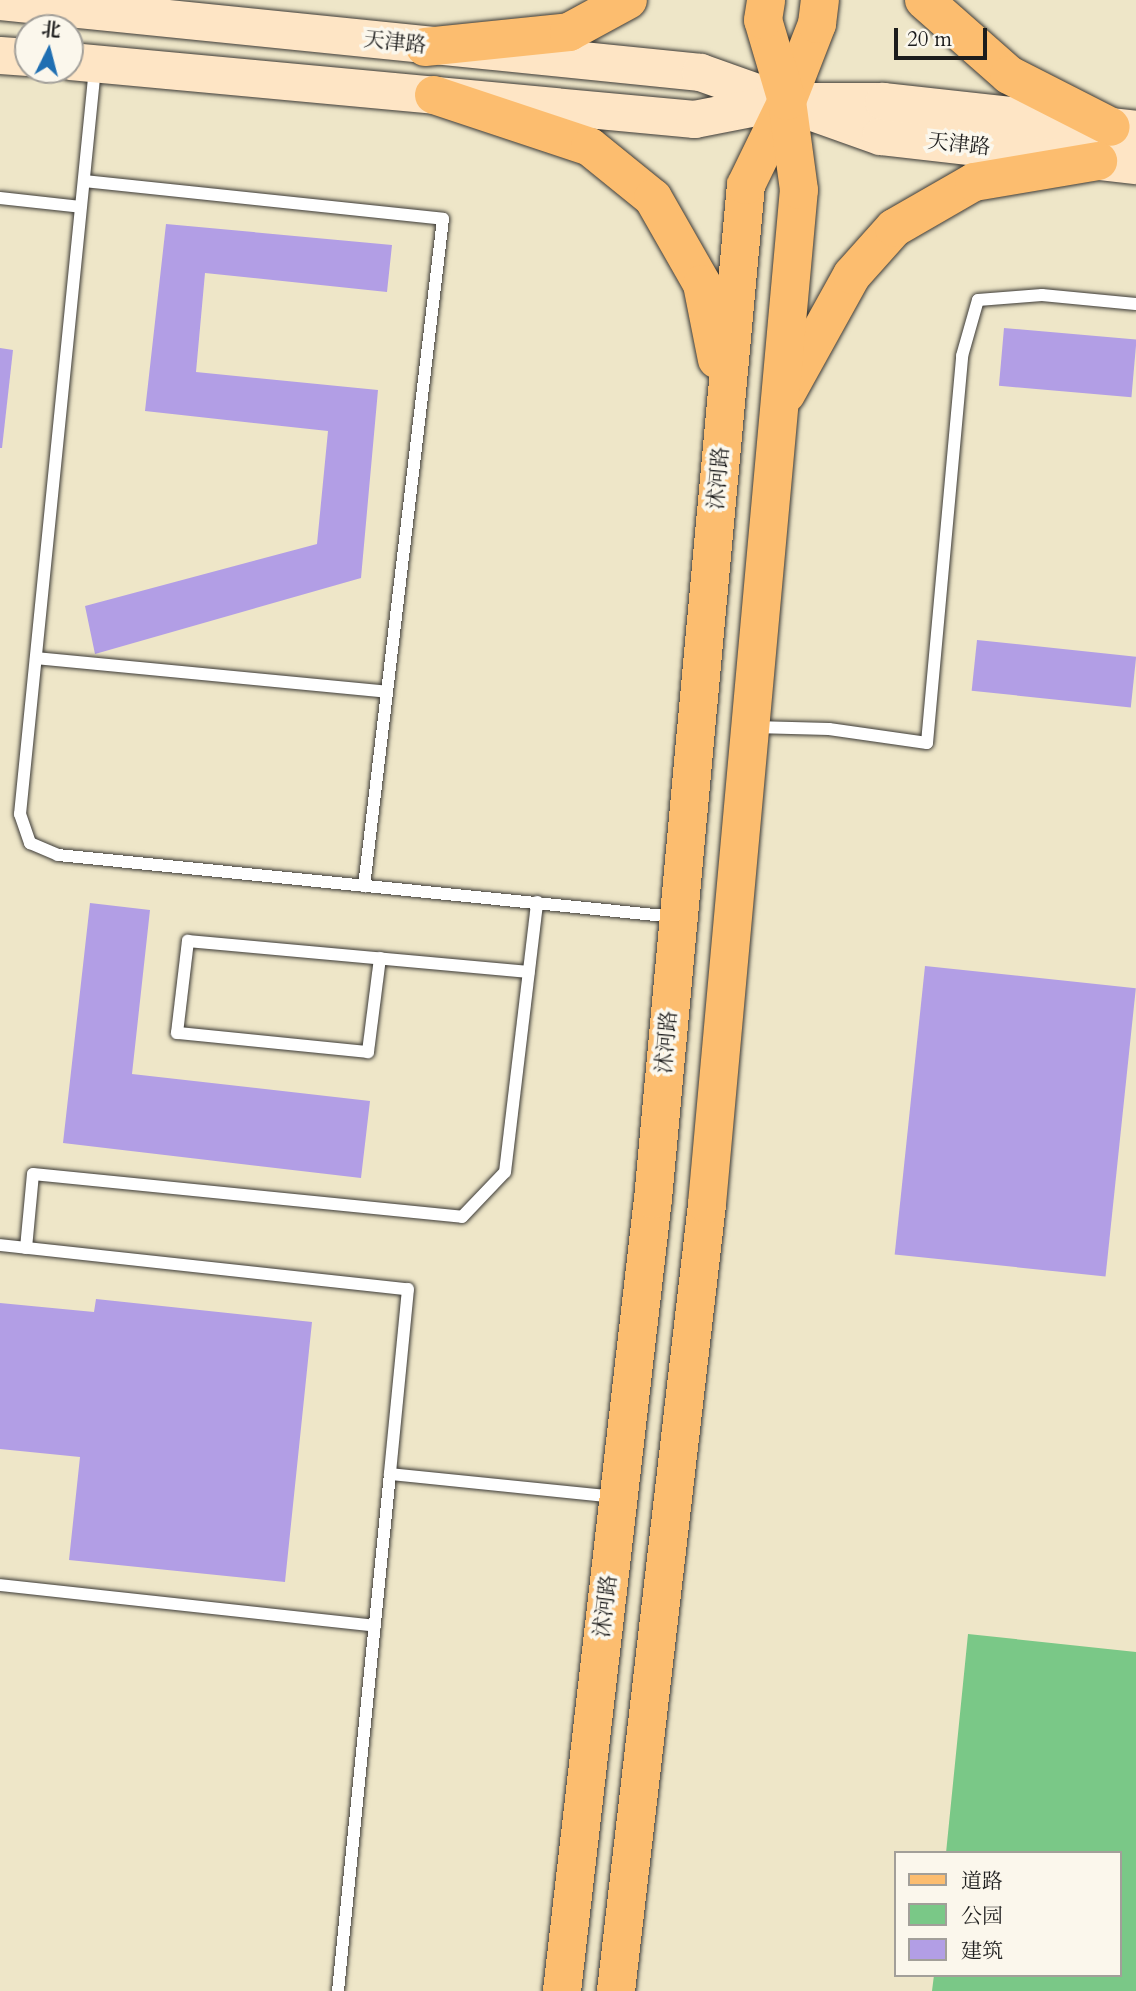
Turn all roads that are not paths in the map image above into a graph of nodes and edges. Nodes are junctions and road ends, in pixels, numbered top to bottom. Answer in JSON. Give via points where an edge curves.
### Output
{"nodes":[{"id":1,"x":628,"y":0,"type":"edge"},
{"id":2,"x":765,"y":0,"type":"edge"},
{"id":3,"x":820,"y":0,"type":"edge"},
{"id":4,"x":924,"y":0,"type":"edge"},
{"id":5,"x":0,"y":1,"type":"edge"},
{"id":6,"x":425,"y":47,"type":"junction"},
{"id":7,"x":84,"y":62,"type":"edge"},
{"id":8,"x":83,"y":84,"type":"edge"},
{"id":9,"x":434,"y":95,"type":"junction"},
{"id":10,"x":787,"y":101,"type":"junction"},
{"id":11,"x":1115,"y":139,"type":"edge"},
{"id":12,"x":1136,"y":165,"type":"edge"},
{"id":13,"x":84,"y":181,"type":"junction"},
{"id":14,"x":0,"y":198,"type":"edge"},
{"id":15,"x":81,"y":207,"type":"junction"},
{"id":16,"x":1136,"y":304,"type":"edge"},
{"id":17,"x":726,"y":403,"type":"junction"},
{"id":18,"x":779,"y":405,"type":"junction"},
{"id":19,"x":36,"y":658,"type":"junction"},
{"id":20,"x":386,"y":692,"type":"junction"},
{"id":21,"x":750,"y":727,"type":"junction"},
{"id":22,"x":364,"y":886,"type":"junction"},
{"id":23,"x":537,"y":902,"type":"junction"},
{"id":24,"x":679,"y":917,"type":"junction"},
{"id":25,"x":380,"y":958,"type":"junction"},
{"id":26,"x":529,"y":972,"type":"junction"},
{"id":27,"x":0,"y":1245,"type":"edge"},
{"id":28,"x":26,"y":1248,"type":"junction"},
{"id":29,"x":390,"y":1474,"type":"junction"},
{"id":30,"x":619,"y":1497,"type":"junction"},
{"id":31,"x":0,"y":1585,"type":"edge"},
{"id":32,"x":375,"y":1626,"type":"junction"},
{"id":33,"x":338,"y":1991,"type":"edge"},
{"id":34,"x":562,"y":1991,"type":"edge"},
{"id":35,"x":616,"y":1991,"type":"edge"}],
"edges":[{"from":1,"to":6,"type":"main road","via":[[569,33]]},
{"from":2,"to":10,"type":"main road","name":"沭河路","via":[[763,20]]},
{"from":3,"to":10,"type":"main road","name":"沭河路","via":[[817,24]]},
{"from":4,"to":11,"type":"main road","via":[[1009,75]]},
{"from":5,"to":6,"type":"main road","name":"天津路"},
{"from":6,"to":10,"type":"main road","name":"天津路","via":[[700,72]]},
{"from":7,"to":9,"type":"main road"},
{"from":8,"to":13,"type":"lane"},
{"from":9,"to":10,"type":"main road","via":[[694,119]]},
{"from":9,"to":17,"type":"main road","via":[[590,147],[653,198],[702,284]]},
{"from":10,"to":11,"type":"main road","name":"天津路","via":[[880,136]]},
{"from":10,"to":17,"type":"main road","name":"沭河路","via":[[746,185]]},
{"from":10,"to":18,"type":"main road","name":"沭河路","via":[[799,190]]},
{"from":11,"to":12,"type":"main road","name":"天津路"},
{"from":11,"to":18,"type":"main road","via":[[974,181],[894,228],[852,275]]},
{"from":13,"to":15,"type":"lane"},
{"from":13,"to":20,"type":"lane","via":[[443,219]]},
{"from":14,"to":15,"type":"lane"},
{"from":15,"to":19,"type":"lane"},
{"from":16,"to":21,"type":"lane","via":[[1042,295],[978,300],[962,356],[927,743],[829,729]]},
{"from":17,"to":24,"type":"main road","name":"沭河路"},
{"from":18,"to":21,"type":"main road","name":"沭河路"},
{"from":19,"to":20,"type":"lane"},
{"from":19,"to":22,"type":"lane","via":[[20,814],[30,843],[58,855]]},
{"from":20,"to":22,"type":"lane"},
{"from":21,"to":35,"type":"main road","name":"沭河路","via":[[707,1204]]},
{"from":22,"to":23,"type":"lane"},
{"from":23,"to":24,"type":"lane"},
{"from":23,"to":26,"type":"lane"},
{"from":24,"to":30,"type":"main road","name":"沭河路"},
{"from":25,"to":25,"type":"lane","via":[[368,1052],[177,1033],[188,941]]},
{"from":25,"to":26,"type":"lane"},
{"from":26,"to":28,"type":"lane","via":[[505,1172],[462,1217],[33,1174]]},
{"from":27,"to":28,"type":"lane"},
{"from":28,"to":29,"type":"lane","via":[[408,1289]]},
{"from":29,"to":30,"type":"lane"},
{"from":29,"to":32,"type":"lane"},
{"from":30,"to":34,"type":"main road","name":"沭河路"},
{"from":31,"to":32,"type":"lane"},
{"from":32,"to":33,"type":"lane"}]}
